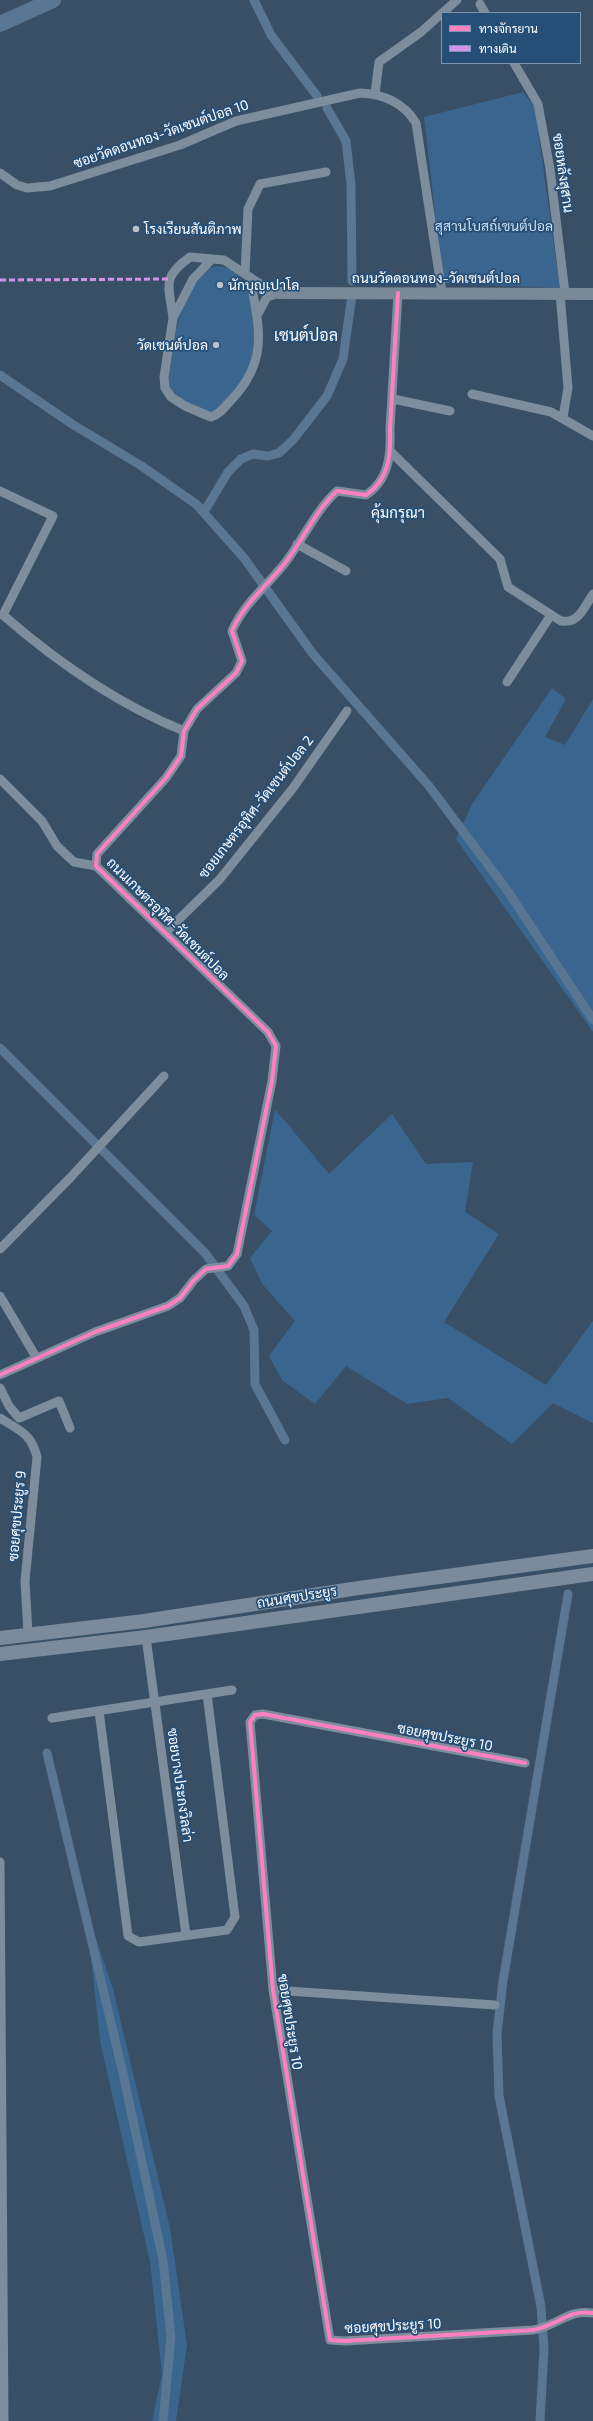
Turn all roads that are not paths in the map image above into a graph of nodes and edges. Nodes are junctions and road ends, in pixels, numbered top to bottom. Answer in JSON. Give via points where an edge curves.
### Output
{"nodes":[{"id":1,"x":456,"y":0,"type":"edge"},
{"id":2,"x":480,"y":4,"type":"dead end"},
{"id":3,"x":443,"y":12,"type":"edge"},
{"id":4,"x":484,"y":12,"type":"edge"},
{"id":5,"x":441,"y":14,"type":"edge"},
{"id":6,"x":515,"y":64,"type":"edge"},
{"id":7,"x":375,"y":94,"type":"junction"},
{"id":8,"x":326,"y":172,"type":"dead end"},
{"id":9,"x":0,"y":174,"type":"edge"},
{"id":10,"x":212,"y":259,"type":"junction"},
{"id":11,"x":247,"y":275,"type":"junction"},
{"id":12,"x":280,"y":293,"type":"junction"},
{"id":13,"x":398,"y":293,"type":"junction"},
{"id":14,"x":442,"y":293,"type":"junction"},
{"id":15,"x":563,"y":293,"type":"junction"},
{"id":16,"x":593,"y":294,"type":"edge"},
{"id":17,"x":258,"y":314,"type":"junction"},
{"id":18,"x":173,"y":318,"type":"junction"},
{"id":19,"x":472,"y":394,"type":"dead end"},
{"id":20,"x":392,"y":399,"type":"junction"},
{"id":21,"x":450,"y":410,"type":"dead end"},
{"id":22,"x":562,"y":417,"type":"junction"},
{"id":23,"x":593,"y":436,"type":"edge"},
{"id":24,"x":390,"y":451,"type":"junction"},
{"id":25,"x":0,"y":490,"type":"edge"},
{"id":26,"x":297,"y":544,"type":"junction"},
{"id":27,"x":346,"y":571,"type":"dead end"},
{"id":28,"x":593,"y":594,"type":"edge"},
{"id":29,"x":551,"y":615,"type":"junction"},
{"id":30,"x":507,"y":682,"type":"dead end"},
{"id":31,"x":347,"y":711,"type":"dead end"},
{"id":32,"x":184,"y":731,"type":"junction"},
{"id":33,"x":0,"y":779,"type":"edge"},
{"id":34,"x":96,"y":866,"type":"junction"},
{"id":35,"x":166,"y":932,"type":"junction"},
{"id":36,"x":164,"y":1076,"type":"dead end"},
{"id":37,"x":0,"y":1249,"type":"edge"},
{"id":38,"x":0,"y":1296,"type":"edge"},
{"id":39,"x":36,"y":1357,"type":"junction"},
{"id":40,"x":0,"y":1375,"type":"edge"},
{"id":41,"x":0,"y":1388,"type":"edge"},
{"id":42,"x":0,"y":1418,"type":"edge"},
{"id":43,"x":19,"y":1418,"type":"junction"},
{"id":44,"x":11,"y":1425,"type":"junction"},
{"id":45,"x":70,"y":1428,"type":"dead end"},
{"id":46,"x":593,"y":1556,"type":"edge"},
{"id":47,"x":593,"y":1574,"type":"edge"},
{"id":48,"x":144,"y":1620,"type":"junction"},
{"id":49,"x":28,"y":1633,"type":"junction"},
{"id":50,"x":146,"y":1637,"type":"junction"},
{"id":51,"x":0,"y":1638,"type":"edge"},
{"id":52,"x":0,"y":1654,"type":"edge"},
{"id":53,"x":232,"y":1690,"type":"dead end"},
{"id":54,"x":207,"y":1694,"type":"junction"},
{"id":55,"x":155,"y":1702,"type":"junction"},
{"id":56,"x":99,"y":1711,"type":"junction"},
{"id":57,"x":52,"y":1718,"type":"dead end"},
{"id":58,"x":525,"y":1763,"type":"dead end"},
{"id":59,"x":0,"y":1862,"type":"edge"},
{"id":60,"x":186,"y":1936,"type":"junction"},
{"id":61,"x":1,"y":1984,"type":"edge"},
{"id":62,"x":272,"y":1990,"type":"junction"},
{"id":63,"x":495,"y":2005,"type":"dead end"},
{"id":64,"x":1,"y":2047,"type":"edge"},
{"id":65,"x":1,"y":2107,"type":"edge"},
{"id":66,"x":1,"y":2167,"type":"edge"},
{"id":67,"x":593,"y":2313,"type":"edge"},
{"id":68,"x":4,"y":2421,"type":"edge"}],
"edges":[{"from":1,"to":3,"type":"street"},
{"from":2,"to":4,"type":"street"},
{"from":5,"to":7,"type":"street","via":[[421,32],[379,62]]},
{"from":6,"to":15,"type":"street","name":"ซอยหลังสุสาน","via":[[538,104],[550,169]]},
{"from":7,"to":9,"type":"street","name":"ซอยวัดดอนทอง-วัดเซนต์ปอล 10","via":[[360,93],[236,121],[180,145],[50,186],[27,188]]},
{"from":7,"to":14,"type":"street","name":"ซอยวัดดอนทอง-วัดเซนต์ปอล 10","via":[[396,102],[416,123]]},
{"from":8,"to":11,"type":"street","via":[[260,184],[248,209]]},
{"from":10,"to":11,"type":"street","via":[[224,260]]},
{"from":10,"to":18,"type":"street","via":[[193,279]]},
{"from":10,"to":18,"type":"street","via":[[190,257],[174,269],[169,279]]},
{"from":11,"to":12,"type":"street"},
{"from":11,"to":17,"type":"street"},
{"from":12,"to":13,"type":"street","name":"ถนนวัดดอนทอง-วัดเซนต์ปอล"},
{"from":12,"to":17,"type":"street","via":[[267,297]]},
{"from":13,"to":14,"type":"street","name":"ถนนวัดดอนทอง-วัดเซนต์ปอล"},
{"from":13,"to":20,"type":"street","name":"ถนนเกษตรอุทิศ-วัดเซนต์ปอล"},
{"from":14,"to":15,"type":"street","name":"ถนนวัดดอนทอง-วัดเซนต์ปอล"},
{"from":15,"to":16,"type":"street","name":"ถนนวัดดอนทอง-วัดเซนต์ปอล"},
{"from":15,"to":22,"type":"street","name":"ซอยหลังสุสาน","via":[[568,381]]},
{"from":17,"to":18,"type":"street","via":[[254,370],[248,381],[221,411],[211,417],[185,406],[164,388]]},
{"from":19,"to":22,"type":"street","via":[[551,412]]},
{"from":20,"to":21,"type":"street"},
{"from":20,"to":24,"type":"street","name":"ถนนเกษตรอุทิศ-วัดเซนต์ปอล"},
{"from":22,"to":23,"type":"street"},
{"from":24,"to":26,"type":"street","name":"ถนนเกษตรอุทิศ-วัดเซนต์ปอล","via":[[388,467],[377,488],[366,495],[337,491],[327,500]]},
{"from":24,"to":29,"type":"street","via":[[500,559],[508,587]]},
{"from":25,"to":32,"type":"street","via":[[53,516],[3,615],[47,652],[86,680]]},
{"from":26,"to":27,"type":"street"},
{"from":26,"to":32,"type":"street","name":"ถนนเกษตรอุทิศ-วัดเซนต์ปอล","via":[[285,563],[238,618],[232,631],[242,661],[236,673],[198,709]]},
{"from":28,"to":29,"type":"street","via":[[575,621],[561,621]]},
{"from":29,"to":30,"type":"street"},
{"from":31,"to":35,"type":"street","name":"ซอยเกษตรอุทิศ-วัดเซนต์ปอล 2","via":[[293,788],[220,880]]},
{"from":32,"to":34,"type":"street","name":"ถนนเกษตรอุทิศ-วัดเซนต์ปอล","via":[[181,756],[166,778],[97,854]]},
{"from":33,"to":34,"type":"street","via":[[42,821],[57,846],[74,862]]},
{"from":34,"to":35,"type":"street","name":"ถนนเกษตรอุทิศ-วัดเซนต์ปอล"},
{"from":35,"to":39,"type":"street","name":"ถนนเกษตรอุทิศ-วัดเซนต์ปอล","via":[[268,1032],[276,1046],[272,1081],[237,1254],[228,1266],[206,1269],[180,1298],[168,1306],[95,1332]]},
{"from":36,"to":37,"type":"street"},
{"from":38,"to":39,"type":"street"},
{"from":39,"to":40,"type":"street","name":"ถนนเกษตรอุทิศ-วัดเซนต์ปอล"},
{"from":41,"to":43,"type":"street","via":[[9,1406]]},
{"from":42,"to":44,"type":"street","name":"ซอยศุขประยูร 9"},
{"from":43,"to":44,"type":"street"},
{"from":43,"to":45,"type":"street","via":[[59,1401]]},
{"from":44,"to":49,"type":"street","name":"ซอยศุขประยูร 9","via":[[33,1442],[37,1458],[26,1581]]},
{"from":46,"to":48,"type":"main road","name":"ถนนศุขประยูร"},
{"from":47,"to":50,"type":"main road","name":"ถนนศุขประยูร"},
{"from":48,"to":49,"type":"main road","name":"ถนนศุขประยูร"},
{"from":48,"to":50,"type":"main road"},
{"from":49,"to":51,"type":"main road","name":"ถนนศุขประยูร"},
{"from":50,"to":52,"type":"main road","name":"ถนนศุขประยูร"},
{"from":50,"to":55,"type":"street","name":"ซอยบางประกงวิลล่า"},
{"from":53,"to":54,"type":"street"},
{"from":54,"to":55,"type":"street"},
{"from":54,"to":60,"type":"street","via":[[235,1917],[228,1930]]},
{"from":55,"to":56,"type":"street"},
{"from":55,"to":60,"type":"street","name":"ซอยบางประกงวิลล่า"},
{"from":56,"to":57,"type":"street"},
{"from":56,"to":60,"type":"street","via":[[128,1936],[139,1942]]},
{"from":58,"to":62,"type":"street","name":"ซอยศุขประยูร 10","via":[[262,1714],[252,1717],[250,1731]]},
{"from":59,"to":61,"type":"street"},
{"from":61,"to":64,"type":"street"},
{"from":62,"to":63,"type":"street"},
{"from":62,"to":67,"type":"street","name":"ซอยศุขประยูร 10","via":[[330,2340],[533,2330],[565,2319],[571,2313]]},
{"from":64,"to":65,"type":"street"},
{"from":65,"to":66,"type":"street"},
{"from":66,"to":68,"type":"street"}]}
